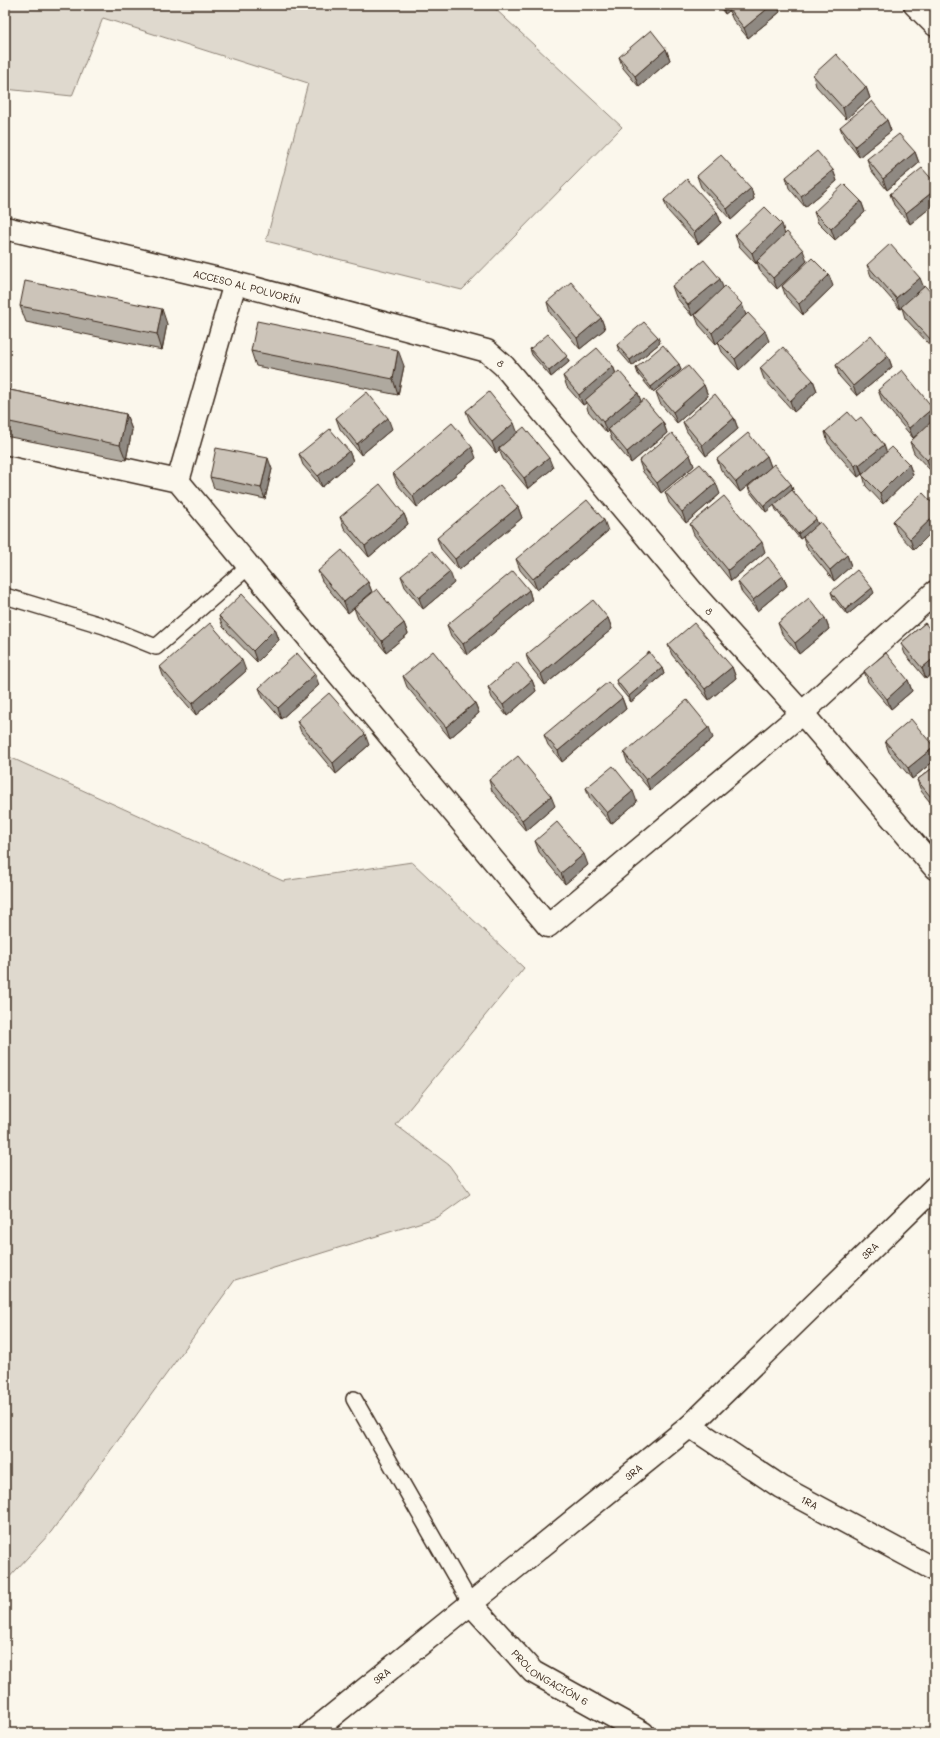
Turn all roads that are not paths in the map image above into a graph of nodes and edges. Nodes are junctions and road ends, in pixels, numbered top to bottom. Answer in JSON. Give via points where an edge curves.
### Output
{"nodes":[{"id":1,"x":915,"y":5,"type":"edge"},
{"id":2,"x":935,"y":25,"type":"edge"},
{"id":3,"x":5,"y":228,"type":"edge"},
{"id":4,"x":235,"y":283,"type":"junction"},
{"id":5,"x":487,"y":351,"type":"joint"},
{"id":6,"x":5,"y":443,"type":"edge"},
{"id":7,"x":178,"y":481,"type":"junction"},
{"id":8,"x":249,"y":566,"type":"junction"},
{"id":9,"x":935,"y":592,"type":"edge"},
{"id":10,"x":5,"y":596,"type":"edge"},
{"id":11,"x":802,"y":713,"type":"junction"},
{"id":12,"x":935,"y":868,"type":"edge"},
{"id":13,"x":935,"y":1187,"type":"edge"},
{"id":14,"x":354,"y":1399,"type":"dead end"},
{"id":15,"x":690,"y":1426,"type":"junction"},
{"id":16,"x":935,"y":1570,"type":"edge"},
{"id":17,"x":471,"y":1604,"type":"junction"},
{"id":18,"x":311,"y":1733,"type":"edge"},
{"id":19,"x":643,"y":1733,"type":"edge"}],
"edges":[{"from":1,"to":2,"type":"street"},
{"from":3,"to":4,"type":"street","name":"ACCESO AL POLVORÍN"},
{"from":4,"to":5,"type":"street","name":"ACCESO AL POLVORÍN"},
{"from":4,"to":7,"type":"street"},
{"from":5,"to":11,"type":"street","name":"8","via":[[504,366],[696,596]]},
{"from":6,"to":7,"type":"street"},
{"from":7,"to":8,"type":"street"},
{"from":8,"to":10,"type":"lane","via":[[156,647],[104,626]]},
{"from":8,"to":11,"type":"street","via":[[548,926]]},
{"from":9,"to":11,"type":"street"},
{"from":11,"to":12,"type":"street","name":"8"},
{"from":13,"to":15,"type":"street","name":"3RA"},
{"from":14,"to":17,"type":"lane"},
{"from":15,"to":16,"type":"street","name":"1RA","via":[[781,1487]]},
{"from":15,"to":17,"type":"street","name":"3RA"},
{"from":17,"to":18,"type":"street","name":"3RA"},
{"from":17,"to":19,"type":"street","name":"PROLONGACIÓN 6","via":[[533,1672]]}]}
